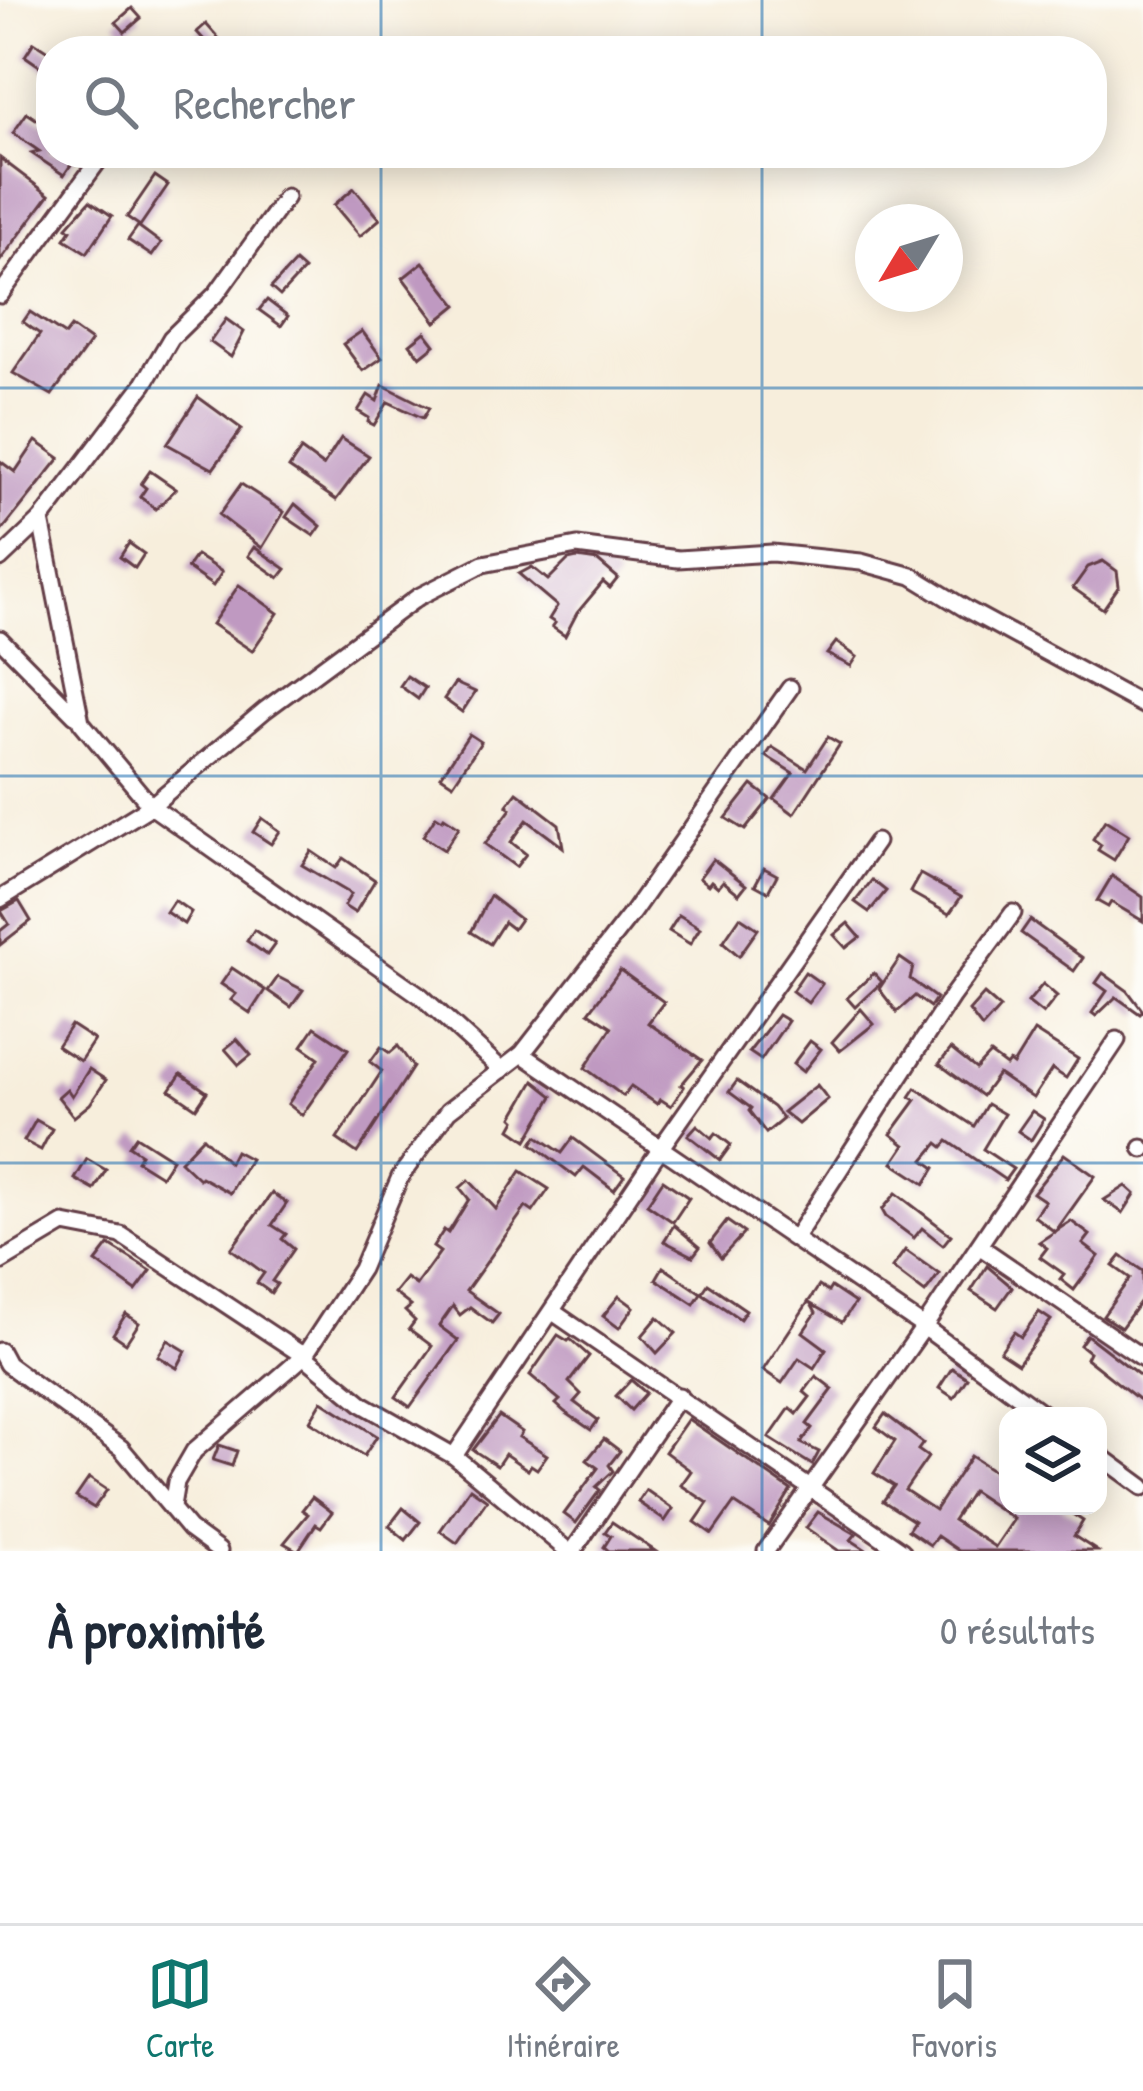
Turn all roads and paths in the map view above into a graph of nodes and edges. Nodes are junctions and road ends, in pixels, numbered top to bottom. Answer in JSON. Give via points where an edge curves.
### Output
{"nodes":[{"id":1,"x":93,"y":168,"type":"edge"},
{"id":2,"x":286,"y":197,"type":"dead end"},
{"id":3,"x":0,"y":295,"type":"edge"},
{"id":4,"x":41,"y":520,"type":"junction"},
{"id":5,"x":0,"y":559,"type":"edge"},
{"id":6,"x":0,"y":639,"type":"edge"},
{"id":7,"x":790,"y":688,"type":"dead end"},
{"id":8,"x":1143,"y":705,"type":"edge"},
{"id":9,"x":81,"y":722,"type":"junction"},
{"id":10,"x":151,"y":806,"type":"junction"},
{"id":11,"x":876,"y":842,"type":"dead end"},
{"id":12,"x":0,"y":899,"type":"edge"},
{"id":13,"x":1013,"y":913,"type":"dead end"},
{"id":14,"x":1117,"y":1040,"type":"dead end"},
{"id":15,"x":522,"y":1054,"type":"junction"},
{"id":16,"x":502,"y":1070,"type":"junction"},
{"id":17,"x":662,"y":1147,"type":"junction"},
{"id":18,"x":796,"y":1238,"type":"junction"},
{"id":19,"x":979,"y":1246,"type":"junction"},
{"id":20,"x":0,"y":1262,"type":"edge"},
{"id":21,"x":553,"y":1312,"type":"junction"},
{"id":22,"x":924,"y":1327,"type":"junction"},
{"id":23,"x":304,"y":1356,"type":"junction"},
{"id":24,"x":1143,"y":1358,"type":"edge"},
{"id":25,"x":2,"y":1360,"type":"edge"},
{"id":26,"x":679,"y":1396,"type":"junction"},
{"id":27,"x":1034,"y":1407,"type":"edge"},
{"id":28,"x":454,"y":1456,"type":"junction"},
{"id":29,"x":1107,"y":1461,"type":"edge"},
{"id":30,"x":810,"y":1487,"type":"junction"},
{"id":31,"x":1143,"y":1487,"type":"edge"},
{"id":32,"x":172,"y":1507,"type":"junction"},
{"id":33,"x":219,"y":1551,"type":"edge"},
{"id":34,"x":571,"y":1551,"type":"edge"},
{"id":35,"x":766,"y":1551,"type":"edge"},
{"id":36,"x":902,"y":1551,"type":"edge"}],
"edges":[{"from":1,"to":3,"type":"street"},
{"from":2,"to":4,"type":"street","via":[[217,293],[171,338]]},
{"from":4,"to":5,"type":"street"},
{"from":4,"to":9,"type":"street"},
{"from":6,"to":9,"type":"street"},
{"from":7,"to":15,"type":"street"},
{"from":8,"to":10,"type":"street","via":[[912,576],[772,553],[678,559],[577,546],[483,564],[418,597]]},
{"from":9,"to":10,"type":"street"},
{"from":10,"to":12,"type":"street"},
{"from":10,"to":16,"type":"street","via":[[421,996]]},
{"from":11,"to":17,"type":"street"},
{"from":13,"to":18,"type":"street"},
{"from":14,"to":19,"type":"street"},
{"from":15,"to":16,"type":"street"},
{"from":15,"to":17,"type":"street"},
{"from":16,"to":23,"type":"street","via":[[448,1111],[400,1177],[362,1269]]},
{"from":17,"to":18,"type":"street"},
{"from":17,"to":21,"type":"street"},
{"from":18,"to":22,"type":"street"},
{"from":19,"to":22,"type":"street"},
{"from":19,"to":24,"type":"street"},
{"from":20,"to":23,"type":"street","via":[[64,1224],[121,1235]]},
{"from":21,"to":26,"type":"street"},
{"from":21,"to":28,"type":"street"},
{"from":22,"to":27,"type":"street"},
{"from":22,"to":30,"type":"street"},
{"from":23,"to":28,"type":"street","via":[[364,1405]]},
{"from":23,"to":32,"type":"street","via":[[194,1450]]},
{"from":25,"to":32,"type":"street","via":[[121,1448]]},
{"from":26,"to":30,"type":"street"},
{"from":26,"to":34,"type":"street"},
{"from":28,"to":34,"type":"street"},
{"from":29,"to":31,"type":"street"},
{"from":30,"to":35,"type":"street"},
{"from":30,"to":36,"type":"street"},
{"from":32,"to":33,"type":"street"}]}
